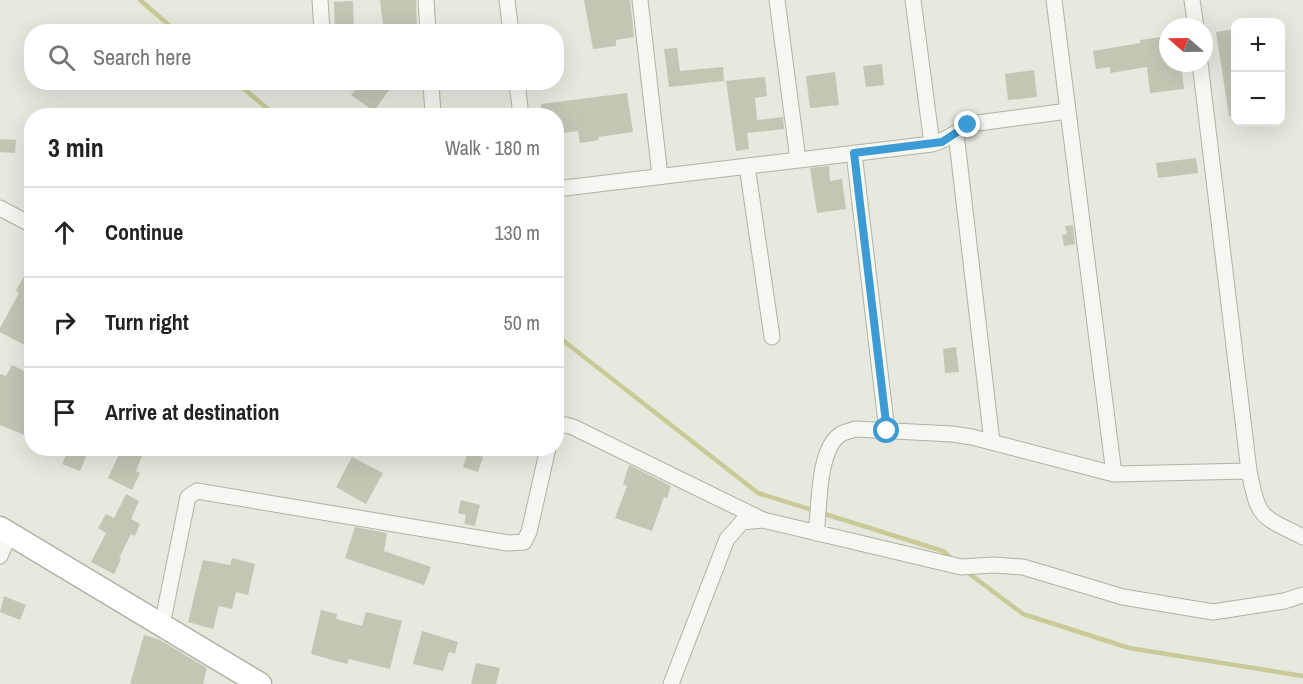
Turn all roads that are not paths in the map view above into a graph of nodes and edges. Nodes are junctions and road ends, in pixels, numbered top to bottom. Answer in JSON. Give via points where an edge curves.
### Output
{"nodes":[{"id":1,"x":320,"y":0,"type":"edge"},
{"id":2,"x":426,"y":0,"type":"edge"},
{"id":3,"x":507,"y":0,"type":"edge"},
{"id":4,"x":640,"y":0,"type":"edge"},
{"id":5,"x":777,"y":0,"type":"edge"},
{"id":6,"x":913,"y":0,"type":"edge"},
{"id":7,"x":1054,"y":0,"type":"edge"},
{"id":8,"x":1192,"y":0,"type":"edge"},
{"id":9,"x":1195,"y":18,"type":"edge"},
{"id":10,"x":322,"y":24,"type":"edge"},
{"id":11,"x":428,"y":24,"type":"edge"},
{"id":12,"x":509,"y":24,"type":"edge"},
{"id":13,"x":1201,"y":72,"type":"edge"},
{"id":14,"x":431,"y":90,"type":"edge"},
{"id":15,"x":518,"y":90,"type":"edge"},
{"id":16,"x":433,"y":108,"type":"edge"},
{"id":17,"x":520,"y":108,"type":"edge"},
{"id":18,"x":1068,"y":111,"type":"junction"},
{"id":19,"x":956,"y":133,"type":"junction"},
{"id":20,"x":932,"y":144,"type":"junction"},
{"id":21,"x":854,"y":153,"type":"junction"},
{"id":22,"x":798,"y":160,"type":"junction"},
{"id":23,"x":747,"y":166,"type":"junction"},
{"id":24,"x":660,"y":176,"type":"junction"},
{"id":25,"x":564,"y":188,"type":"edge"},
{"id":26,"x":0,"y":208,"type":"edge"},
{"id":27,"x":24,"y":221,"type":"edge"},
{"id":28,"x":772,"y":338,"type":"dead end"},
{"id":29,"x":564,"y":425,"type":"edge"},
{"id":30,"x":887,"y":431,"type":"junction"},
{"id":31,"x":992,"y":442,"type":"junction"},
{"id":32,"x":546,"y":456,"type":"edge"},
{"id":33,"x":1250,"y":471,"type":"junction"},
{"id":34,"x":1114,"y":474,"type":"junction"},
{"id":35,"x":764,"y":520,"type":"junction"},
{"id":36,"x":5,"y":530,"type":"edge"},
{"id":37,"x":816,"y":533,"type":"junction"},
{"id":38,"x":1303,"y":537,"type":"edge"},
{"id":39,"x":0,"y":556,"type":"edge"},
{"id":40,"x":1303,"y":595,"type":"edge"},
{"id":41,"x":162,"y":625,"type":"junction"},
{"id":42,"x":260,"y":684,"type":"edge"},
{"id":43,"x":671,"y":684,"type":"edge"}],
"edges":[{"from":1,"to":10,"type":"street"},
{"from":2,"to":11,"type":"street"},
{"from":3,"to":12,"type":"street"},
{"from":4,"to":24,"type":"street"},
{"from":5,"to":22,"type":"street"},
{"from":6,"to":20,"type":"street"},
{"from":7,"to":18,"type":"street"},
{"from":8,"to":9,"type":"street"},
{"from":13,"to":33,"type":"street"},
{"from":14,"to":16,"type":"street"},
{"from":15,"to":17,"type":"street"},
{"from":18,"to":19,"type":"street","via":[[978,123]]},
{"from":18,"to":34,"type":"street"},
{"from":19,"to":20,"type":"street"},
{"from":19,"to":31,"type":"street"},
{"from":20,"to":21,"type":"street"},
{"from":21,"to":22,"type":"street"},
{"from":21,"to":30,"type":"street"},
{"from":22,"to":23,"type":"street"},
{"from":23,"to":24,"type":"street"},
{"from":23,"to":28,"type":"street"},
{"from":24,"to":25,"type":"street"},
{"from":26,"to":27,"type":"street"},
{"from":29,"to":35,"type":"street"},
{"from":30,"to":31,"type":"street","via":[[952,434]]},
{"from":30,"to":37,"type":"street","via":[[855,429],[840,435],[828,452]]},
{"from":31,"to":34,"type":"street"},
{"from":32,"to":41,"type":"street","via":[[524,542],[508,543],[197,490],[188,497]]},
{"from":33,"to":34,"type":"street"},
{"from":33,"to":38,"type":"street","via":[[1256,503],[1262,513]]},
{"from":35,"to":37,"type":"street"},
{"from":35,"to":43,"type":"street","via":[[742,522],[727,539]]},
{"from":36,"to":39,"type":"street"},
{"from":36,"to":41,"type":"street"},
{"from":37,"to":40,"type":"street","via":[[961,567],[1023,567],[1123,597],[1213,612]]},
{"from":41,"to":42,"type":"street"}]}
